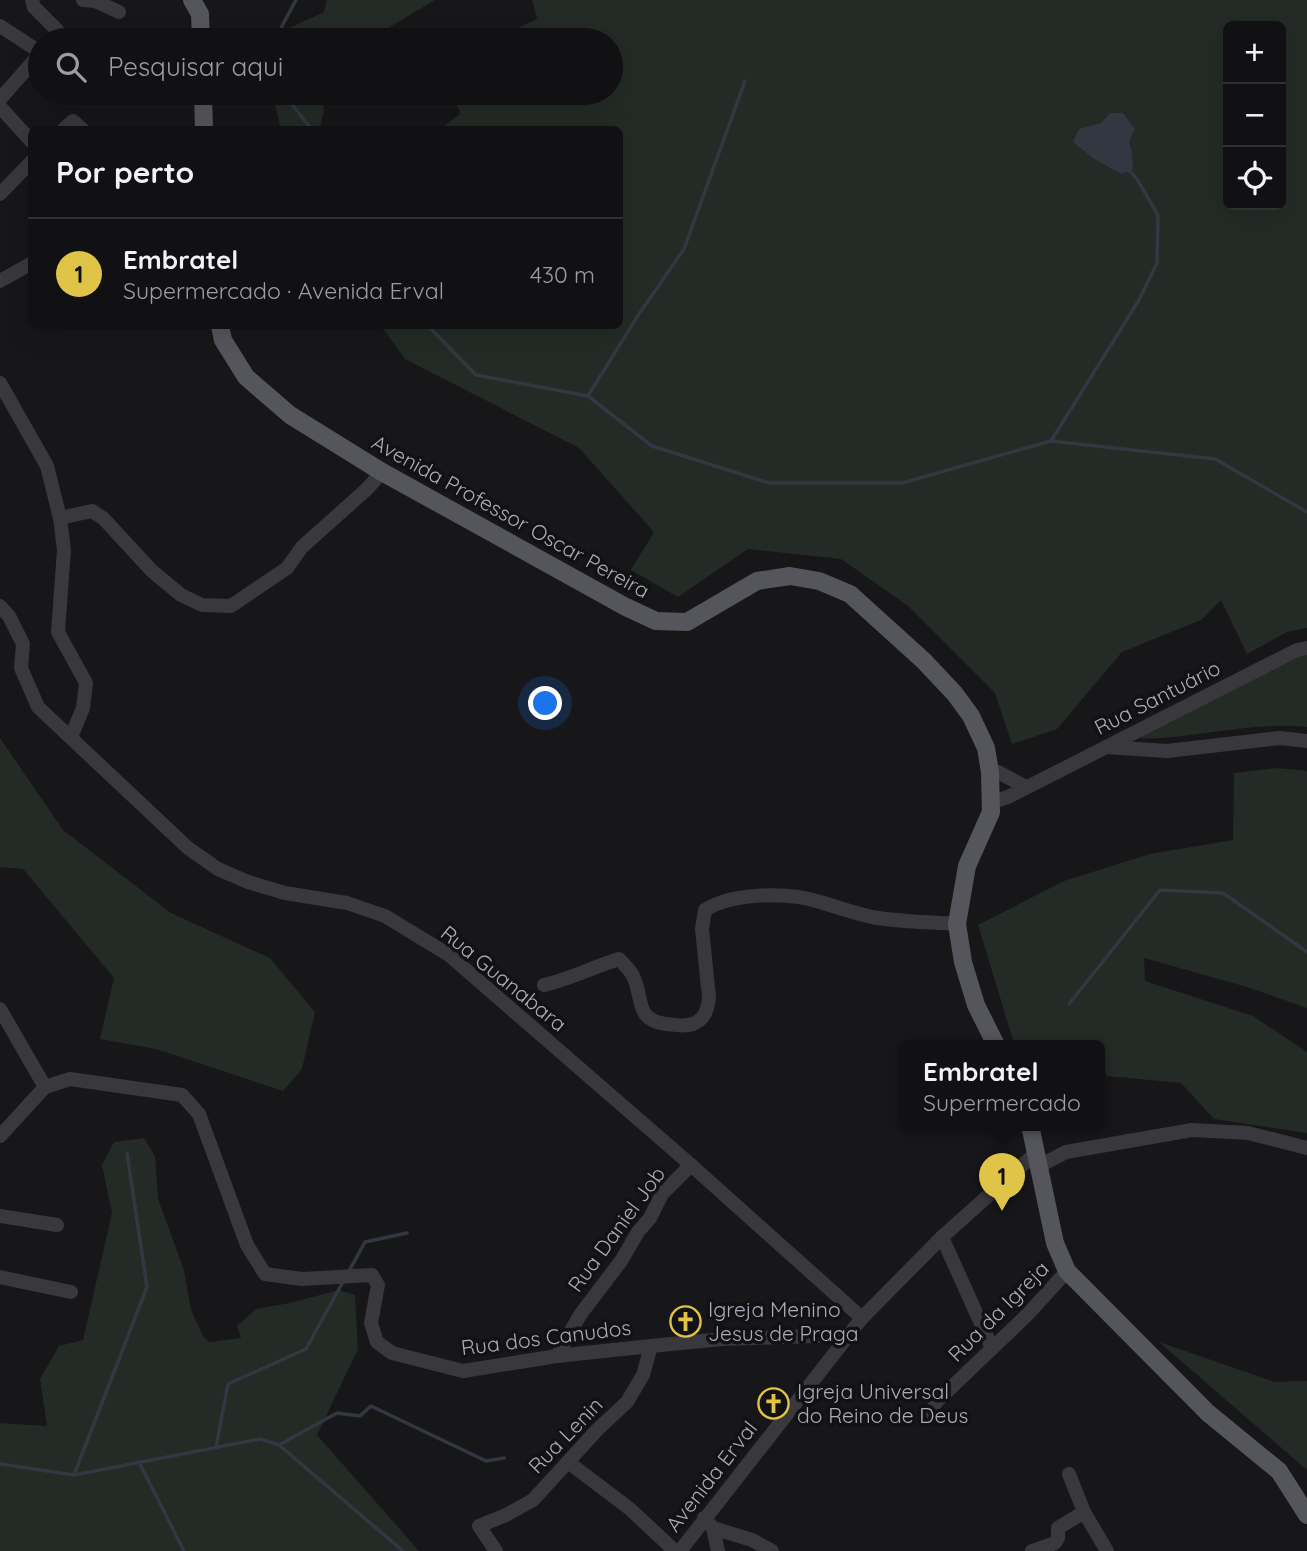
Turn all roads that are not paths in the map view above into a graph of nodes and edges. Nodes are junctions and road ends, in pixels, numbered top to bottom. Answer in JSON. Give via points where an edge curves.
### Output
{"nodes":[{"id":1,"x":32,"y":0,"type":"edge"},
{"id":2,"x":83,"y":0,"type":"edge"},
{"id":3,"x":192,"y":0,"type":"edge"},
{"id":4,"x":119,"y":12,"type":"dead end"},
{"id":5,"x":0,"y":26,"type":"edge"},
{"id":6,"x":55,"y":28,"type":"edge"},
{"id":7,"x":201,"y":28,"type":"edge"},
{"id":8,"x":28,"y":45,"type":"edge"},
{"id":9,"x":28,"y":67,"type":"edge"},
{"id":10,"x":0,"y":99,"type":"edge"},
{"id":11,"x":203,"y":105,"type":"edge"},
{"id":12,"x":0,"y":107,"type":"edge"},
{"id":13,"x":204,"y":126,"type":"edge"},
{"id":14,"x":28,"y":138,"type":"edge"},
{"id":15,"x":28,"y":165,"type":"edge"},
{"id":16,"x":0,"y":194,"type":"edge"},
{"id":17,"x":28,"y":265,"type":"edge"},
{"id":18,"x":0,"y":281,"type":"edge"},
{"id":19,"x":221,"y":329,"type":"edge"},
{"id":20,"x":0,"y":383,"type":"edge"},
{"id":21,"x":382,"y":472,"type":"junction"},
{"id":22,"x":60,"y":518,"type":"junction"},
{"id":23,"x":0,"y":606,"type":"edge"},
{"id":24,"x":1307,"y":648,"type":"edge"},
{"id":25,"x":71,"y":737,"type":"junction"},
{"id":26,"x":1307,"y":741,"type":"edge"},
{"id":27,"x":1105,"y":747,"type":"junction"},
{"id":28,"x":990,"y":772,"type":"junction"},
{"id":29,"x":1026,"y":787,"type":"junction"},
{"id":30,"x":992,"y":802,"type":"junction"},
{"id":31,"x":957,"y":923,"type":"junction"},
{"id":32,"x":544,"y":985,"type":"dead end"},
{"id":33,"x":0,"y":1009,"type":"edge"},
{"id":34,"x":994,"y":1040,"type":"edge"},
{"id":35,"x":45,"y":1087,"type":"junction"},
{"id":36,"x":1031,"y":1131,"type":"edge"},
{"id":37,"x":0,"y":1136,"type":"edge"},
{"id":38,"x":1307,"y":1148,"type":"edge"},
{"id":39,"x":1038,"y":1160,"type":"junction"},
{"id":40,"x":691,"y":1164,"type":"junction"},
{"id":41,"x":0,"y":1216,"type":"edge"},
{"id":42,"x":57,"y":1225,"type":"dead end"},
{"id":43,"x":942,"y":1237,"type":"junction"},
{"id":44,"x":1067,"y":1271,"type":"junction"},
{"id":45,"x":0,"y":1277,"type":"edge"},
{"id":46,"x":71,"y":1292,"type":"dead end"},
{"id":47,"x":862,"y":1318,"type":"junction"},
{"id":48,"x":848,"y":1335,"type":"junction"},
{"id":49,"x":650,"y":1346,"type":"junction"},
{"id":50,"x":992,"y":1348,"type":"junction"},
{"id":51,"x":557,"y":1356,"type":"junction"},
{"id":52,"x":933,"y":1414,"type":"dead end"},
{"id":53,"x":568,"y":1462,"type":"junction"},
{"id":54,"x":1069,"y":1474,"type":"dead end"},
{"id":55,"x":1084,"y":1512,"type":"junction"},
{"id":56,"x":1307,"y":1514,"type":"edge"},
{"id":57,"x":708,"y":1523,"type":"junction"},
{"id":58,"x":496,"y":1551,"type":"edge"},
{"id":59,"x":677,"y":1551,"type":"edge"},
{"id":60,"x":719,"y":1551,"type":"edge"},
{"id":61,"x":772,"y":1551,"type":"edge"},
{"id":62,"x":1032,"y":1551,"type":"edge"},
{"id":63,"x":1107,"y":1551,"type":"edge"}],
"edges":[{"from":1,"to":6,"type":"street"},
{"from":2,"to":4,"type":"street"},
{"from":3,"to":7,"type":"main road","via":[[200,14]]},
{"from":5,"to":8,"type":"street"},
{"from":9,"to":10,"type":"street"},
{"from":11,"to":13,"type":"main road"},
{"from":12,"to":14,"type":"street"},
{"from":15,"to":16,"type":"street"},
{"from":17,"to":18,"type":"street"},
{"from":19,"to":21,"type":"main road","name":"Avenida Professor Oscar Pereira","via":[[246,377],[290,415]]},
{"from":20,"to":22,"type":"street","via":[[47,466]]},
{"from":21,"to":22,"type":"street","via":[[302,547],[286,568],[231,606],[202,606],[181,595],[92,511]]},
{"from":21,"to":28,"type":"main road","name":"Avenida Professor Oscar Pereira","via":[[656,621],[687,622],[757,581],[790,576],[819,580],[850,594],[955,694],[986,748]]},
{"from":22,"to":25,"type":"street","via":[[64,550],[58,632],[86,682],[83,708]]},
{"from":23,"to":25,"type":"street","name":"Rua Guanabara","via":[[23,644],[21,668],[38,707]]},
{"from":24,"to":27,"type":"street","name":"Rua Santuário"},
{"from":25,"to":40,"type":"street","name":"Rua Guanabara","via":[[188,848],[218,869],[285,893],[347,903],[385,916],[449,954]]},
{"from":26,"to":27,"type":"street","via":[[1280,738],[1167,751]]},
{"from":27,"to":29,"type":"street","name":"Rua Santuário"},
{"from":28,"to":29,"type":"street"},
{"from":28,"to":30,"type":"main road","name":"Avenida Professor Oscar Pereira"},
{"from":29,"to":30,"type":"street","name":"Rua Santuário"},
{"from":30,"to":31,"type":"main road","name":"Avenida Professor Oscar Pereira","via":[[967,866]]},
{"from":31,"to":32,"type":"street","via":[[872,917],[801,898],[734,897],[718,902],[705,910],[702,929],[708,1009],[696,1023],[683,1026],[648,1019],[632,974],[619,959]]},
{"from":31,"to":34,"type":"main road","name":"Avenida Professor Oscar Pereira","via":[[973,994]]},
{"from":33,"to":35,"type":"street"},
{"from":35,"to":37,"type":"street"},
{"from":35,"to":51,"type":"street","name":"Rua dos Canudos","via":[[70,1079],[182,1094],[199,1114],[247,1245],[265,1274],[302,1279],[372,1275],[379,1285],[371,1323],[377,1342],[392,1353],[463,1371]]},
{"from":36,"to":39,"type":"main road"},
{"from":38,"to":39,"type":"street","name":"Avenida Erval","via":[[1248,1133],[1192,1130]]},
{"from":39,"to":43,"type":"street","name":"Avenida Erval"},
{"from":39,"to":44,"type":"main road","via":[[1055,1242]]},
{"from":40,"to":47,"type":"street","name":"Rua Guanabara"},
{"from":40,"to":51,"type":"street","name":"Rua Daniel Job","via":[[662,1194]]},
{"from":41,"to":42,"type":"street"},
{"from":43,"to":47,"type":"street","name":"Avenida Erval"},
{"from":43,"to":50,"type":"street"},
{"from":44,"to":50,"type":"street","name":"Rua da Igreja"},
{"from":44,"to":56,"type":"main road","via":[[1208,1413],[1279,1471]]},
{"from":45,"to":46,"type":"street"},
{"from":47,"to":48,"type":"street","name":"Avenida Erval"},
{"from":48,"to":49,"type":"street","name":"Rua dos Canudos"},
{"from":48,"to":57,"type":"street","name":"Avenida Erval"},
{"from":49,"to":51,"type":"street","name":"Rua dos Canudos"},
{"from":49,"to":53,"type":"street","name":"Rua Lenin","via":[[643,1375],[627,1402]]},
{"from":50,"to":52,"type":"street","name":"Rua da Igreja","via":[[935,1403]]},
{"from":53,"to":58,"type":"street","name":"Rua Lenin","via":[[533,1500],[479,1526]]},
{"from":53,"to":59,"type":"street"},
{"from":54,"to":55,"type":"street"},
{"from":55,"to":62,"type":"street","via":[[1060,1526],[1055,1543]]},
{"from":55,"to":63,"type":"street"},
{"from":57,"to":59,"type":"street","name":"Avenida Erval"},
{"from":57,"to":60,"type":"street"},
{"from":57,"to":61,"type":"street"}]}
